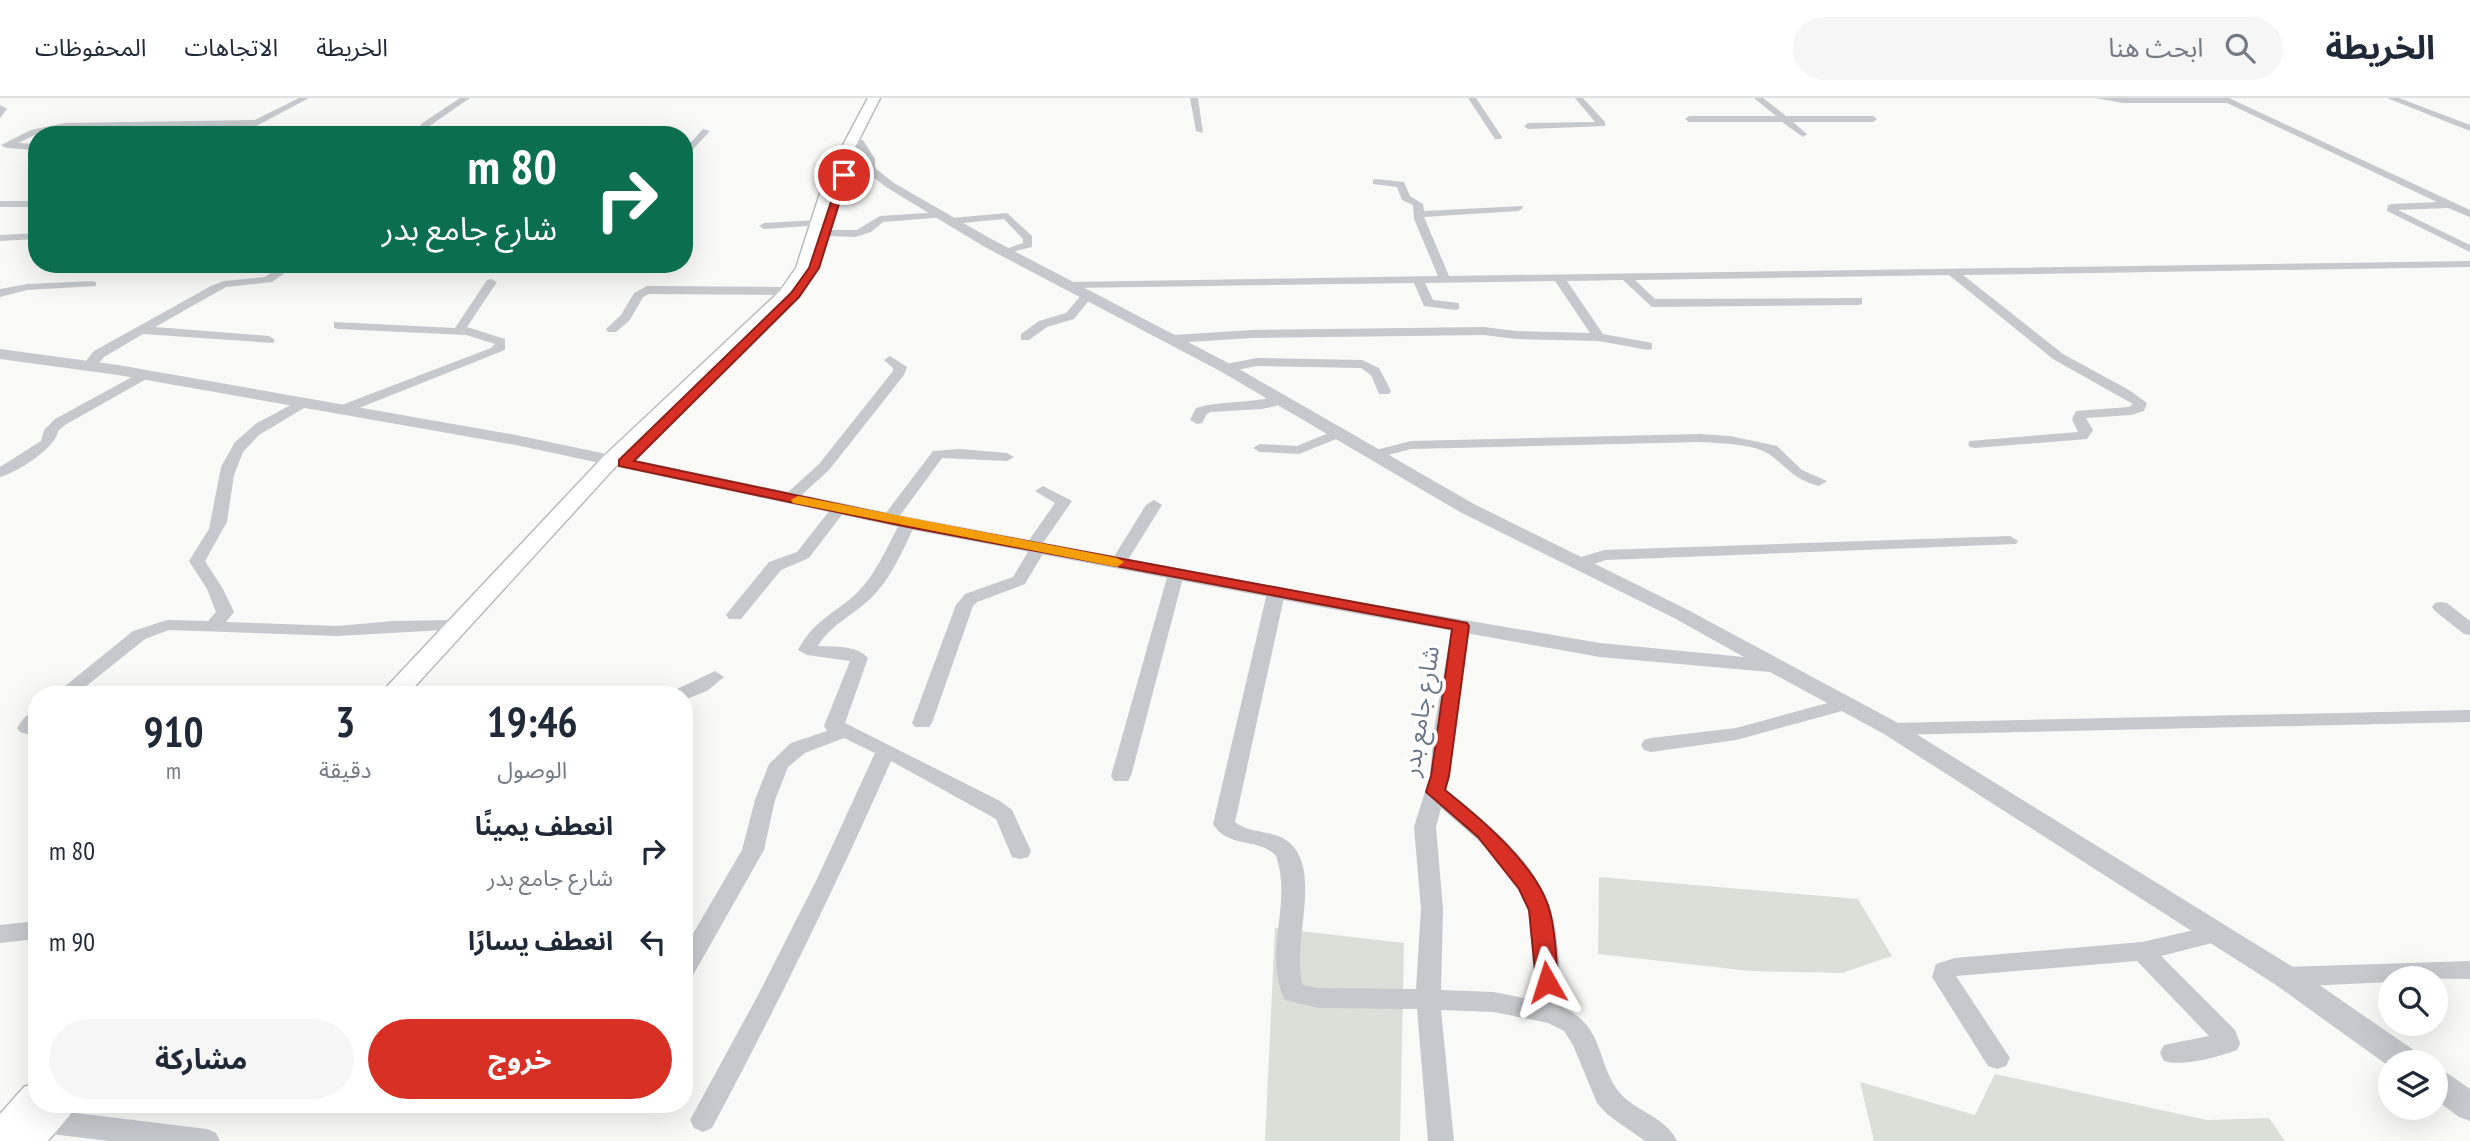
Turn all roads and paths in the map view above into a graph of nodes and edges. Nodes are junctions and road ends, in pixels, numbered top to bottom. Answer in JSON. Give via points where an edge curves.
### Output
{"nodes":[{"id":1,"x":305,"y":98,"type":"edge"},
{"id":2,"x":466,"y":98,"type":"edge"},
{"id":3,"x":874,"y":98,"type":"edge"},
{"id":4,"x":886,"y":98,"type":"edge"},
{"id":5,"x":1194,"y":98,"type":"edge"},
{"id":6,"x":1416,"y":98,"type":"edge"},
{"id":7,"x":1472,"y":98,"type":"edge"},
{"id":8,"x":1579,"y":98,"type":"edge"},
{"id":9,"x":1758,"y":98,"type":"edge"},
{"id":10,"x":2099,"y":98,"type":"edge"},
{"id":11,"x":2392,"y":98,"type":"edge"},
{"id":12,"x":2226,"y":100,"type":"edge"},
{"id":13,"x":1427,"y":102,"type":"dead end"},
{"id":14,"x":0,"y":108,"type":"edge"},
{"id":15,"x":0,"y":115,"type":"edge"},
{"id":16,"x":1689,"y":119,"type":"dead end"},
{"id":17,"x":1873,"y":119,"type":"dead end"},
{"id":18,"x":1786,"y":120,"type":"junction"},
{"id":19,"x":257,"y":123,"type":"junction"},
{"id":20,"x":65,"y":126,"type":"edge"},
{"id":21,"x":252,"y":126,"type":"edge"},
{"id":22,"x":424,"y":126,"type":"edge"},
{"id":23,"x":1528,"y":126,"type":"dead end"},
{"id":24,"x":2470,"y":128,"type":"edge"},
{"id":25,"x":706,"y":131,"type":"dead end"},
{"id":26,"x":1200,"y":131,"type":"dead end"},
{"id":27,"x":1803,"y":134,"type":"dead end"},
{"id":28,"x":28,"y":135,"type":"edge"},
{"id":29,"x":1498,"y":137,"type":"dead end"},
{"id":30,"x":28,"y":146,"type":"edge"},
{"id":31,"x":693,"y":146,"type":"edge"},
{"id":32,"x":855,"y":157,"type":"junction"},
{"id":33,"x":1376,"y":182,"type":"dead end"},
{"id":34,"x":1414,"y":202,"type":"junction"},
{"id":35,"x":0,"y":204,"type":"edge"},
{"id":36,"x":28,"y":204,"type":"edge"},
{"id":37,"x":2450,"y":205,"type":"junction"},
{"id":38,"x":1498,"y":208,"type":"junction"},
{"id":39,"x":1518,"y":208,"type":"dead end"},
{"id":40,"x":1420,"y":214,"type":"junction"},
{"id":41,"x":2470,"y":214,"type":"edge"},
{"id":42,"x":947,"y":218,"type":"junction"},
{"id":43,"x":764,"y":226,"type":"dead end"},
{"id":44,"x":822,"y":228,"type":"junction"},
{"id":45,"x":28,"y":237,"type":"edge"},
{"id":46,"x":0,"y":238,"type":"edge"},
{"id":47,"x":2470,"y":248,"type":"edge"},
{"id":48,"x":1007,"y":252,"type":"junction"},
{"id":49,"x":2470,"y":264,"type":"edge"},
{"id":50,"x":1951,"y":271,"type":"junction"},
{"id":51,"x":278,"y":273,"type":"edge"},
{"id":52,"x":1626,"y":277,"type":"junction"},
{"id":53,"x":1559,"y":278,"type":"junction"},
{"id":54,"x":1418,"y":280,"type":"junction"},
{"id":55,"x":1445,"y":280,"type":"junction"},
{"id":56,"x":491,"y":282,"type":"dead end"},
{"id":57,"x":92,"y":284,"type":"dead end"},
{"id":58,"x":1080,"y":289,"type":"junction"},
{"id":59,"x":788,"y":291,"type":"junction"},
{"id":60,"x":0,"y":293,"type":"edge"},
{"id":61,"x":1858,"y":301,"type":"dead end"},
{"id":62,"x":1455,"y":306,"type":"dead end"},
{"id":63,"x":773,"y":314,"type":"junction"},
{"id":64,"x":338,"y":325,"type":"dead end"},
{"id":65,"x":612,"y":329,"type":"dead end"},
{"id":66,"x":140,"y":330,"type":"junction"},
{"id":67,"x":463,"y":332,"type":"junction"},
{"id":68,"x":1025,"y":337,"type":"dead end"},
{"id":69,"x":1599,"y":337,"type":"junction"},
{"id":70,"x":1174,"y":339,"type":"junction"},
{"id":71,"x":269,"y":340,"type":"dead end"},
{"id":72,"x":1648,"y":345,"type":"dead end"},
{"id":73,"x":0,"y":354,"type":"edge"},
{"id":74,"x":890,"y":360,"type":"dead end"},
{"id":75,"x":89,"y":366,"type":"junction"},
{"id":76,"x":1226,"y":368,"type":"junction"},
{"id":77,"x":143,"y":375,"type":"junction"},
{"id":78,"x":1384,"y":391,"type":"dead end"},
{"id":79,"x":1278,"y":400,"type":"junction"},
{"id":80,"x":304,"y":402,"type":"junction"},
{"id":81,"x":344,"y":409,"type":"junction"},
{"id":82,"x":1197,"y":421,"type":"dead end"},
{"id":83,"x":1336,"y":434,"type":"junction"},
{"id":84,"x":1975,"y":444,"type":"dead end"},
{"id":85,"x":1260,"y":447,"type":"dead end"},
{"id":86,"x":1373,"y":455,"type":"junction"},
{"id":87,"x":1007,"y":457,"type":"dead end"},
{"id":88,"x":617,"y":462,"type":"junction"},
{"id":89,"x":0,"y":473,"type":"edge"},
{"id":90,"x":1819,"y":481,"type":"dead end"},
{"id":91,"x":1044,"y":491,"type":"dead end"},
{"id":92,"x":790,"y":498,"type":"junction"},
{"id":93,"x":1154,"y":505,"type":"dead end"},
{"id":94,"x":839,"y":508,"type":"junction"},
{"id":95,"x":899,"y":521,"type":"junction"},
{"id":96,"x":2010,"y":541,"type":"dead end"},
{"id":97,"x":1036,"y":547,"type":"junction"},
{"id":98,"x":1118,"y":563,"type":"junction"},
{"id":99,"x":1581,"y":563,"type":"junction"},
{"id":100,"x":1176,"y":574,"type":"junction"},
{"id":101,"x":1276,"y":593,"type":"junction"},
{"id":102,"x":2441,"y":607,"type":"dead end"},
{"id":103,"x":735,"y":615,"type":"dead end"},
{"id":104,"x":214,"y":625,"type":"junction"},
{"id":105,"x":456,"y":625,"type":"junction"},
{"id":106,"x":1461,"y":626,"type":"junction"},
{"id":107,"x":2470,"y":630,"type":"edge"},
{"id":108,"x":1776,"y":667,"type":"junction"},
{"id":109,"x":715,"y":677,"type":"dead end"},
{"id":110,"x":74,"y":686,"type":"edge"},
{"id":111,"x":400,"y":686,"type":"edge"},
{"id":112,"x":421,"y":686,"type":"edge"},
{"id":113,"x":693,"y":690,"type":"edge"},
{"id":114,"x":1846,"y":704,"type":"junction"},
{"id":115,"x":2470,"y":716,"type":"edge"},
{"id":116,"x":922,"y":723,"type":"dead end"},
{"id":117,"x":1892,"y":729,"type":"junction"},
{"id":118,"x":843,"y":732,"type":"junction"},
{"id":119,"x":1651,"y":745,"type":"dead end"},
{"id":120,"x":886,"y":750,"type":"junction"},
{"id":121,"x":1121,"y":776,"type":"dead end"},
{"id":122,"x":1435,"y":792,"type":"junction"},
{"id":123,"x":1020,"y":851,"type":"dead end"},
{"id":124,"x":28,"y":931,"type":"edge"},
{"id":125,"x":0,"y":934,"type":"edge"},
{"id":126,"x":2216,"y":934,"type":"junction"},
{"id":127,"x":2143,"y":951,"type":"junction"},
{"id":128,"x":693,"y":954,"type":"edge"},
{"id":129,"x":2470,"y":970,"type":"edge"},
{"id":130,"x":2286,"y":977,"type":"junction"},
{"id":131,"x":1429,"y":1001,"type":"junction"},
{"id":132,"x":1553,"y":1014,"type":"junction"},
{"id":133,"x":2390,"y":1050,"type":"edge"},
{"id":134,"x":2173,"y":1053,"type":"dead end"},
{"id":135,"x":1997,"y":1058,"type":"dead end"},
{"id":136,"x":41,"y":1116,"type":"edge"},
{"id":137,"x":703,"y":1120,"type":"dead end"},
{"id":138,"x":0,"y":1140,"type":"edge"},
{"id":139,"x":207,"y":1141,"type":"edge"},
{"id":140,"x":1441,"y":1141,"type":"edge"},
{"id":141,"x":1664,"y":1141,"type":"edge"}],
"edges":[{"from":1,"to":19,"type":"street"},
{"from":2,"to":22,"type":"street"},
{"from":3,"to":32,"type":"main road"},
{"from":4,"to":32,"type":"main road"},
{"from":5,"to":26,"type":"street"},
{"from":6,"to":13,"type":"street"},
{"from":7,"to":29,"type":"street"},
{"from":8,"to":23,"type":"street","via":[[1602,124]]},
{"from":9,"to":18,"type":"street"},
{"from":10,"to":12,"type":"street"},
{"from":11,"to":24,"type":"street"},
{"from":12,"to":37,"type":"street"},
{"from":14,"to":15,"type":"street"},
{"from":16,"to":18,"type":"street"},
{"from":17,"to":18,"type":"street"},
{"from":18,"to":27,"type":"street"},
{"from":19,"to":20,"type":"street"},
{"from":19,"to":21,"type":"street"},
{"from":25,"to":31,"type":"street"},
{"from":28,"to":30,"type":"street","via":[[6,145]]},
{"from":32,"to":42,"type":"street","via":[[890,185]]},
{"from":32,"to":44,"type":"main road","via":[[831,180]]},
{"from":33,"to":34,"type":"street","via":[[1401,184],[1406,198]]},
{"from":34,"to":38,"type":"street"},
{"from":34,"to":40,"type":"street"},
{"from":35,"to":36,"type":"street"},
{"from":37,"to":41,"type":"street"},
{"from":37,"to":47,"type":"street","via":[[2392,207],[2392,211]]},
{"from":38,"to":39,"type":"street"},
{"from":38,"to":40,"type":"street"},
{"from":40,"to":55,"type":"street"},
{"from":42,"to":44,"type":"street","via":[[880,219],[857,234]]},
{"from":42,"to":48,"type":"street"},
{"from":42,"to":48,"type":"street","via":[[1007,216],[1028,238],[1028,245]]},
{"from":43,"to":44,"type":"street"},
{"from":44,"to":59,"type":"main road"},
{"from":44,"to":63,"type":"main road","via":[[814,268],[795,295]]},
{"from":45,"to":46,"type":"street"},
{"from":48,"to":58,"type":"street"},
{"from":49,"to":50,"type":"street"},
{"from":50,"to":52,"type":"street"},
{"from":50,"to":84,"type":"street","via":[[2037,341],[2140,403],[2131,411],[2081,414],[2086,430],[2082,436]]},
{"from":51,"to":66,"type":"street","via":[[268,280],[224,284]]},
{"from":52,"to":53,"type":"street"},
{"from":52,"to":61,"type":"street","via":[[1652,303]]},
{"from":53,"to":55,"type":"street"},
{"from":53,"to":69,"type":"street"},
{"from":54,"to":55,"type":"street"},
{"from":54,"to":58,"type":"street"},
{"from":54,"to":62,"type":"street","via":[[1428,303]]},
{"from":56,"to":67,"type":"street","via":[[461,325]]},
{"from":57,"to":60,"type":"street"},
{"from":58,"to":68,"type":"street","via":[[1070,316],[1047,322]]},
{"from":58,"to":70,"type":"street"},
{"from":59,"to":63,"type":"main road"},
{"from":59,"to":65,"type":"street","via":[[647,290]]},
{"from":63,"to":88,"type":"main road"},
{"from":64,"to":67,"type":"street"},
{"from":66,"to":71,"type":"street"},
{"from":66,"to":75,"type":"street","via":[[99,354]]},
{"from":67,"to":81,"type":"street","via":[[502,344],[488,355]]},
{"from":69,"to":70,"type":"street","via":[[1484,331]]},
{"from":69,"to":72,"type":"street"},
{"from":70,"to":76,"type":"street"},
{"from":73,"to":75,"type":"street"},
{"from":74,"to":92,"type":"street","via":[[900,367],[899,372],[824,467]]},
{"from":75,"to":77,"type":"street"},
{"from":76,"to":78,"type":"street","via":[[1257,362],[1362,364],[1378,372]]},
{"from":76,"to":79,"type":"street"},
{"from":77,"to":80,"type":"street"},
{"from":77,"to":89,"type":"street","via":[[60,422],[46,444]]},
{"from":79,"to":82,"type":"street","via":[[1266,405],[1210,407],[1201,411]]},
{"from":79,"to":83,"type":"street"},
{"from":80,"to":81,"type":"street"},
{"from":80,"to":104,"type":"street","via":[[253,434],[234,454],[222,487],[222,509],[214,536],[197,561],[225,612]]},
{"from":81,"to":88,"type":"street"},
{"from":83,"to":85,"type":"street","via":[[1299,450]]},
{"from":83,"to":86,"type":"street"},
{"from":86,"to":90,"type":"street","via":[[1411,445],[1720,439],[1772,449],[1797,474]]},
{"from":86,"to":99,"type":"street","via":[[1467,508]]},
{"from":87,"to":95,"type":"street","via":[[938,454]]},
{"from":88,"to":92,"type":"street"},
{"from":88,"to":105,"type":"main road"},
{"from":88,"to":112,"type":"main road"},
{"from":91,"to":97,"type":"street","via":[[1064,500]]},
{"from":92,"to":94,"type":"street"},
{"from":93,"to":98,"type":"street"},
{"from":94,"to":95,"type":"street"},
{"from":94,"to":103,"type":"street","via":[[803,555],[775,566]]},
{"from":95,"to":97,"type":"street"},
{"from":95,"to":118,"type":"street","via":[[881,576],[866,594],[817,632],[807,650],[859,658],[834,722]]},
{"from":96,"to":99,"type":"street","via":[[1623,554]]},
{"from":97,"to":98,"type":"street"},
{"from":97,"to":116,"type":"street","via":[[1019,580],[971,598],[965,605]]},
{"from":98,"to":100,"type":"street"},
{"from":99,"to":108,"type":"street"},
{"from":100,"to":101,"type":"street"},
{"from":100,"to":121,"type":"street"},
{"from":101,"to":106,"type":"street"},
{"from":101,"to":131,"type":"street","via":[[1224,824],[1232,832],[1285,850],[1292,874],[1289,970],[1294,992],[1318,998]]},
{"from":102,"to":107,"type":"street"},
{"from":104,"to":105,"type":"street","via":[[337,631]]},
{"from":104,"to":110,"type":"street","via":[[167,625],[146,631]]},
{"from":105,"to":111,"type":"main road"},
{"from":106,"to":108,"type":"street","via":[[1600,650]]},
{"from":106,"to":122,"type":"street","name":"شارع جامع بدر"},
{"from":108,"to":114,"type":"street"},
{"from":109,"to":113,"type":"street"},
{"from":114,"to":117,"type":"street"},
{"from":114,"to":119,"type":"street","via":[[1737,734]]},
{"from":115,"to":117,"type":"street"},
{"from":117,"to":126,"type":"street"},
{"from":118,"to":120,"type":"street"},
{"from":118,"to":128,"type":"street","via":[[798,748],[779,764],[753,850]]},
{"from":120,"to":123,"type":"street","via":[[993,806],[1005,816]]},
{"from":120,"to":137,"type":"street","via":[[803,929]]},
{"from":122,"to":131,"type":"street","via":[[1425,827],[1432,909]]},
{"from":122,"to":132,"type":"street","name":"شارع جامع بدر","via":[[1485,832],[1526,885],[1539,910]]},
{"from":124,"to":125,"type":"street"},
{"from":126,"to":127,"type":"street"},
{"from":126,"to":130,"type":"street"},
{"from":127,"to":134,"type":"street","via":[[2228,1043]]},
{"from":127,"to":135,"type":"street","via":[[1944,971]]},
{"from":129,"to":130,"type":"street"},
{"from":130,"to":133,"type":"street"},
{"from":131,"to":132,"type":"street","via":[[1494,1002]]},
{"from":131,"to":140,"type":"street"},
{"from":132,"to":141,"type":"street","via":[[1573,1024],[1584,1040],[1606,1095]]},
{"from":136,"to":138,"type":"main road"},
{"from":136,"to":139,"type":"street"}]}
